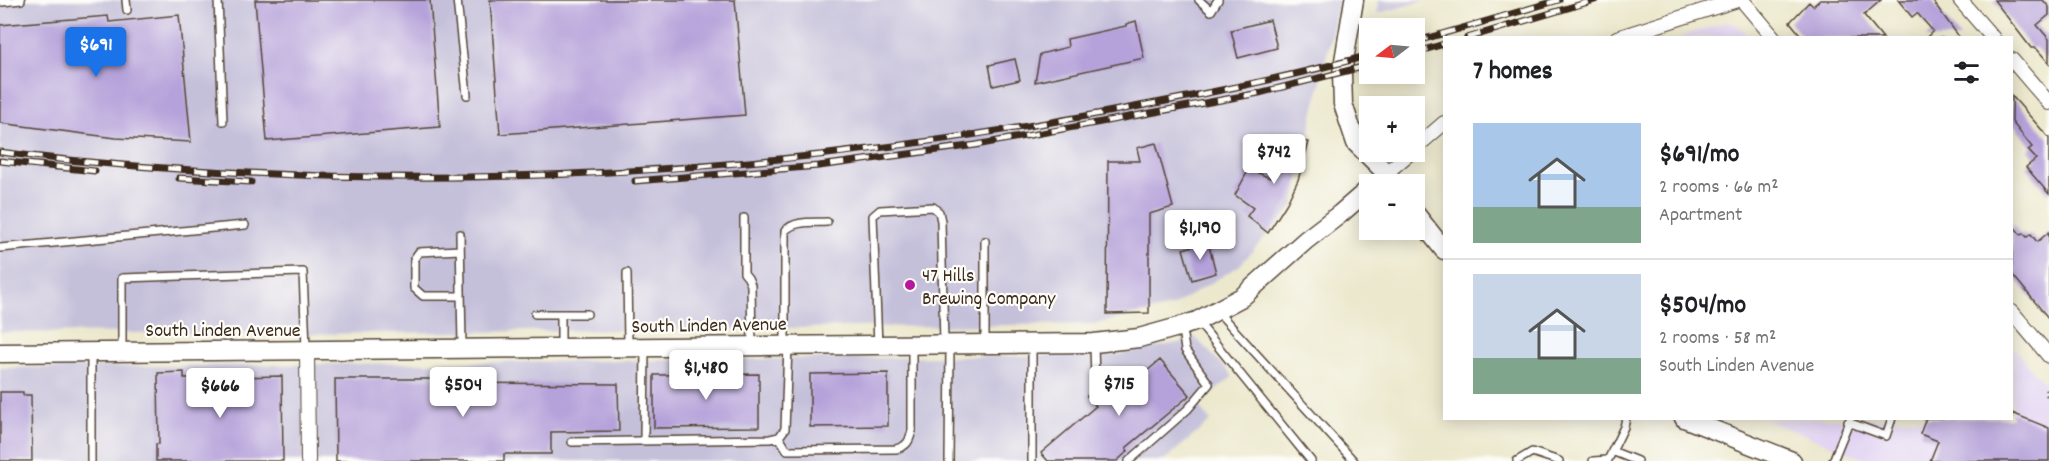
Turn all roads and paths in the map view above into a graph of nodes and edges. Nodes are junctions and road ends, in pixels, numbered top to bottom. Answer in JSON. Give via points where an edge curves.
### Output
{"nodes":[{"id":1,"x":2,"y":0,"type":"edge"},
{"id":2,"x":21,"y":0,"type":"edge"},
{"id":3,"x":126,"y":0,"type":"edge"},
{"id":4,"x":218,"y":0,"type":"edge"},
{"id":5,"x":457,"y":0,"type":"edge"},
{"id":6,"x":1199,"y":0,"type":"edge"},
{"id":7,"x":1218,"y":0,"type":"edge"},
{"id":8,"x":1354,"y":0,"type":"edge"},
{"id":9,"x":1737,"y":0,"type":"edge"},
{"id":10,"x":1742,"y":0,"type":"edge"},
{"id":11,"x":1960,"y":0,"type":"edge"},
{"id":12,"x":127,"y":10,"type":"dead end"},
{"id":13,"x":1623,"y":36,"type":"edge"},
{"id":14,"x":1772,"y":36,"type":"edge"},
{"id":15,"x":1991,"y":36,"type":"edge"},
{"id":16,"x":2013,"y":61,"type":"edge"},
{"id":17,"x":467,"y":95,"type":"dead end"},
{"id":18,"x":2049,"y":104,"type":"edge"},
{"id":19,"x":223,"y":121,"type":"dead end"},
{"id":20,"x":1443,"y":124,"type":"edge"},
{"id":21,"x":1425,"y":140,"type":"edge"},
{"id":22,"x":1402,"y":162,"type":"edge"},
{"id":23,"x":1380,"y":174,"type":"edge"},
{"id":24,"x":1391,"y":174,"type":"edge"},
{"id":25,"x":1359,"y":198,"type":"edge"},
{"id":26,"x":744,"y":218,"type":"dead end"},
{"id":27,"x":827,"y":222,"type":"dead end"},
{"id":28,"x":245,"y":225,"type":"dead end"},
{"id":29,"x":1425,"y":226,"type":"edge"},
{"id":30,"x":460,"y":234,"type":"dead end"},
{"id":31,"x":985,"y":241,"type":"dead end"},
{"id":32,"x":0,"y":248,"type":"edge"},
{"id":33,"x":1443,"y":249,"type":"edge"},
{"id":34,"x":460,"y":250,"type":"junction"},
{"id":35,"x":627,"y":273,"type":"dead end"},
{"id":36,"x":461,"y":296,"type":"junction"},
{"id":37,"x":1216,"y":310,"type":"junction"},
{"id":38,"x":2013,"y":313,"type":"edge"},
{"id":39,"x":535,"y":314,"type":"dead end"},
{"id":40,"x":561,"y":314,"type":"junction"},
{"id":41,"x":587,"y":314,"type":"dead end"},
{"id":42,"x":1189,"y":323,"type":"junction"},
{"id":43,"x":1032,"y":343,"type":"junction"},
{"id":44,"x":1094,"y":343,"type":"junction"},
{"id":45,"x":912,"y":344,"type":"junction"},
{"id":46,"x":947,"y":344,"type":"junction"},
{"id":47,"x":985,"y":344,"type":"junction"},
{"id":48,"x":878,"y":345,"type":"junction"},
{"id":49,"x":752,"y":346,"type":"junction"},
{"id":50,"x":787,"y":346,"type":"junction"},
{"id":51,"x":636,"y":347,"type":"junction"},
{"id":52,"x":561,"y":348,"type":"junction"},
{"id":53,"x":462,"y":349,"type":"junction"},
{"id":54,"x":307,"y":351,"type":"junction"},
{"id":55,"x":91,"y":352,"type":"junction"},
{"id":56,"x":122,"y":352,"type":"junction"},
{"id":57,"x":0,"y":353,"type":"edge"},
{"id":58,"x":2049,"y":356,"type":"edge"},
{"id":59,"x":1095,"y":380,"type":"dead end"},
{"id":60,"x":2049,"y":384,"type":"edge"},
{"id":61,"x":2049,"y":400,"type":"edge"},
{"id":62,"x":1625,"y":420,"type":"edge"},
{"id":63,"x":1689,"y":420,"type":"edge"},
{"id":64,"x":1849,"y":420,"type":"edge"},
{"id":65,"x":1891,"y":420,"type":"edge"},
{"id":66,"x":779,"y":437,"type":"junction"},
{"id":67,"x":644,"y":441,"type":"junction"},
{"id":68,"x":572,"y":442,"type":"dead end"},
{"id":69,"x":1612,"y":451,"type":"junction"},
{"id":70,"x":91,"y":461,"type":"edge"},
{"id":71,"x":308,"y":461,"type":"edge"},
{"id":72,"x":949,"y":461,"type":"edge"},
{"id":73,"x":1032,"y":461,"type":"edge"},
{"id":74,"x":1129,"y":461,"type":"edge"},
{"id":75,"x":1311,"y":461,"type":"edge"},
{"id":76,"x":1354,"y":461,"type":"edge"},
{"id":77,"x":1517,"y":461,"type":"edge"},
{"id":78,"x":1559,"y":461,"type":"edge"},
{"id":79,"x":1593,"y":461,"type":"edge"},
{"id":80,"x":1637,"y":461,"type":"edge"},
{"id":81,"x":1792,"y":461,"type":"edge"},
{"id":82,"x":1833,"y":461,"type":"edge"}],
"edges":[{"from":1,"to":2,"type":"lane"},
{"from":3,"to":12,"type":"lane"},
{"from":4,"to":19,"type":"lane"},
{"from":5,"to":17,"type":"lane"},
{"from":6,"to":7,"type":"lane","via":[[1210,11]]},
{"from":8,"to":23,"type":"street","via":[[1342,73],[1343,104],[1356,143]]},
{"from":9,"to":13,"type":"street"},
{"from":10,"to":14,"type":"street"},
{"from":11,"to":15,"type":"street"},
{"from":16,"to":18,"type":"street"},
{"from":20,"to":21,"type":"street"},
{"from":22,"to":24,"type":"street"},
{"from":25,"to":37,"type":"street","name":"South Linden Avenue","via":[[1242,297]]},
{"from":26,"to":49,"type":"lane","via":[[744,273],[751,285]]},
{"from":27,"to":50,"type":"lane","via":[[796,224],[785,231]]},
{"from":28,"to":32,"type":"lane"},
{"from":29,"to":33,"type":"street"},
{"from":30,"to":34,"type":"lane"},
{"from":31,"to":47,"type":"lane"},
{"from":34,"to":36,"type":"lane"},
{"from":34,"to":36,"type":"lane","via":[[419,252],[414,259],[414,288],[423,296]]},
{"from":35,"to":51,"type":"lane"},
{"from":36,"to":53,"type":"lane"},
{"from":37,"to":42,"type":"street","name":"South Linden Avenue"},
{"from":37,"to":76,"type":"lane"},
{"from":38,"to":58,"type":"street"},
{"from":39,"to":40,"type":"lane"},
{"from":40,"to":41,"type":"lane"},
{"from":40,"to":52,"type":"lane"},
{"from":42,"to":44,"type":"street","name":"South Linden Avenue","via":[[1139,338]]},
{"from":42,"to":74,"type":"lane","via":[[1185,350],[1209,384],[1188,409]]},
{"from":42,"to":75,"type":"lane"},
{"from":43,"to":44,"type":"street","name":"South Linden Avenue"},
{"from":43,"to":47,"type":"street","name":"South Linden Avenue"},
{"from":43,"to":73,"type":"lane"},
{"from":44,"to":59,"type":"lane"},
{"from":45,"to":46,"type":"street","name":"South Linden Avenue"},
{"from":45,"to":48,"type":"street","name":"South Linden Avenue"},
{"from":45,"to":66,"type":"lane","via":[[912,431],[904,447],[787,450]]},
{"from":46,"to":47,"type":"street","name":"South Linden Avenue"},
{"from":46,"to":48,"type":"lane","via":[[941,221],[933,207],[880,210],[873,216]]},
{"from":46,"to":72,"type":"lane"},
{"from":48,"to":50,"type":"street","name":"South Linden Avenue"},
{"from":49,"to":50,"type":"street","name":"South Linden Avenue"},
{"from":49,"to":51,"type":"street","name":"South Linden Avenue"},
{"from":50,"to":66,"type":"lane","via":[[785,429]]},
{"from":51,"to":52,"type":"street","name":"South Linden Avenue"},
{"from":51,"to":67,"type":"lane"},
{"from":52,"to":53,"type":"street","name":"South Linden Avenue"},
{"from":53,"to":54,"type":"street","name":"South Linden Avenue"},
{"from":54,"to":56,"type":"street","name":"South Linden Avenue"},
{"from":54,"to":56,"type":"lane","via":[[303,272],[122,278]]},
{"from":54,"to":71,"type":"street"},
{"from":55,"to":56,"type":"street","name":"South Linden Avenue"},
{"from":55,"to":57,"type":"street","name":"South Linden Avenue"},
{"from":55,"to":70,"type":"lane"},
{"from":60,"to":61,"type":"path","via":[[2044,393]]},
{"from":62,"to":69,"type":"lane"},
{"from":63,"to":81,"type":"street"},
{"from":64,"to":65,"type":"lane","via":[[1886,436]]},
{"from":64,"to":82,"type":"lane"},
{"from":66,"to":67,"type":"lane"},
{"from":67,"to":68,"type":"lane"},
{"from":69,"to":79,"type":"lane","via":[[1608,460]]},
{"from":69,"to":80,"type":"lane"},
{"from":77,"to":78,"type":"lane","via":[[1532,452]]}]}
